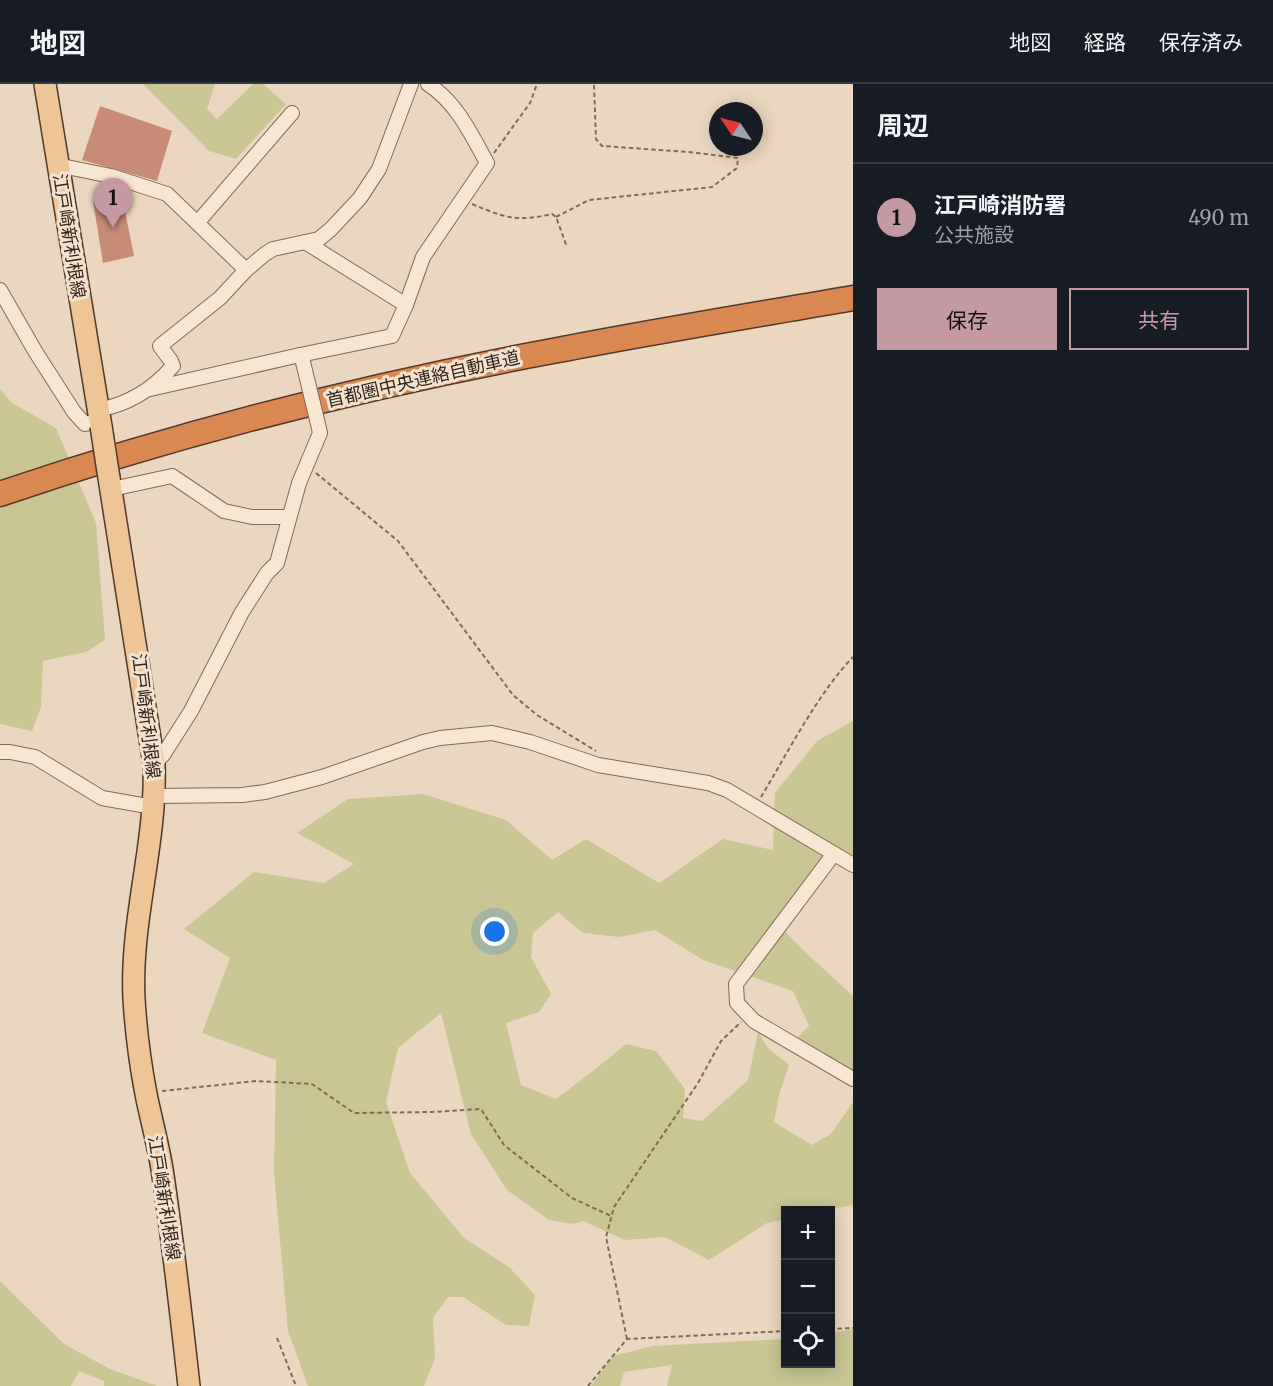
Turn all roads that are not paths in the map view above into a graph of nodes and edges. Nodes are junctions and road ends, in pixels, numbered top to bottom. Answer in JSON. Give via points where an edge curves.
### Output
{"nodes":[{"id":1,"x":45,"y":84,"type":"edge"},
{"id":2,"x":411,"y":84,"type":"edge"},
{"id":3,"x":428,"y":84,"type":"edge"},
{"id":4,"x":292,"y":113,"type":"dead end"},
{"id":5,"x":57,"y":165,"type":"junction"},
{"id":6,"x":198,"y":222,"type":"junction"},
{"id":7,"x":306,"y":242,"type":"junction"},
{"id":8,"x":246,"y":270,"type":"junction"},
{"id":9,"x":0,"y":290,"type":"edge"},
{"id":10,"x":853,"y":298,"type":"edge"},
{"id":11,"x":406,"y":305,"type":"junction"},
{"id":12,"x":302,"y":358,"type":"junction"},
{"id":13,"x":149,"y":389,"type":"junction"},
{"id":14,"x":99,"y":419,"type":"junction"},
{"id":15,"x":111,"y":484,"type":"junction"},
{"id":16,"x":0,"y":494,"type":"edge"},
{"id":17,"x":289,"y":518,"type":"junction"},
{"id":18,"x":0,"y":752,"type":"edge"},
{"id":19,"x":154,"y":764,"type":"junction"},
{"id":20,"x":154,"y":802,"type":"junction"},
{"id":21,"x":833,"y":855,"type":"junction"},
{"id":22,"x":853,"y":865,"type":"edge"},
{"id":23,"x":851,"y":1074,"type":"edge"},
{"id":24,"x":189,"y":1386,"type":"edge"}],
"edges":[{"from":1,"to":5,"type":"main road","name":"江戸崎新利根線"},
{"from":2,"to":7,"type":"street","via":[[379,169],[360,198],[331,229]]},
{"from":3,"to":11,"type":"street","via":[[443,94],[459,114],[487,163],[423,257]]},
{"from":4,"to":6,"type":"street"},
{"from":5,"to":6,"type":"street","via":[[111,176],[167,194]]},
{"from":5,"to":14,"type":"main road","name":"江戸崎新利根線"},
{"from":6,"to":8,"type":"street"},
{"from":7,"to":8,"type":"street","via":[[273,249]]},
{"from":7,"to":11,"type":"street"},
{"from":8,"to":13,"type":"street","via":[[220,298],[160,346],[173,366]]},
{"from":9,"to":14,"type":"street","via":[[74,412],[85,424]]},
{"from":10,"to":16,"type":"highway","name":"首都圏中央連絡自動車道","via":[[556,350],[419,379],[152,446]]},
{"from":11,"to":12,"type":"street","via":[[392,336]]},
{"from":12,"to":13,"type":"street"},
{"from":12,"to":17,"type":"street","bridge":true,"via":[[320,433]]},
{"from":13,"to":14,"type":"street"},
{"from":14,"to":15,"type":"main road","name":"江戸崎新利根線","bridge":true},
{"from":15,"to":17,"type":"street","via":[[172,476],[224,511]]},
{"from":15,"to":19,"type":"main road","name":"江戸崎新利根線"},
{"from":17,"to":19,"type":"street","via":[[277,563],[242,612],[191,711]]},
{"from":18,"to":20,"type":"street","via":[[35,757],[102,798]]},
{"from":19,"to":20,"type":"main road","name":"江戸崎新利根線"},
{"from":20,"to":21,"type":"street","via":[[265,792],[423,742],[492,733],[598,765],[708,783],[727,790]]},
{"from":20,"to":24,"type":"main road","name":"江戸崎新利根線","via":[[134,950],[134,999],[146,1093],[162,1168]]},
{"from":21,"to":22,"type":"street"},
{"from":21,"to":23,"type":"street","via":[[736,984],[737,1003],[754,1021]]}]}
